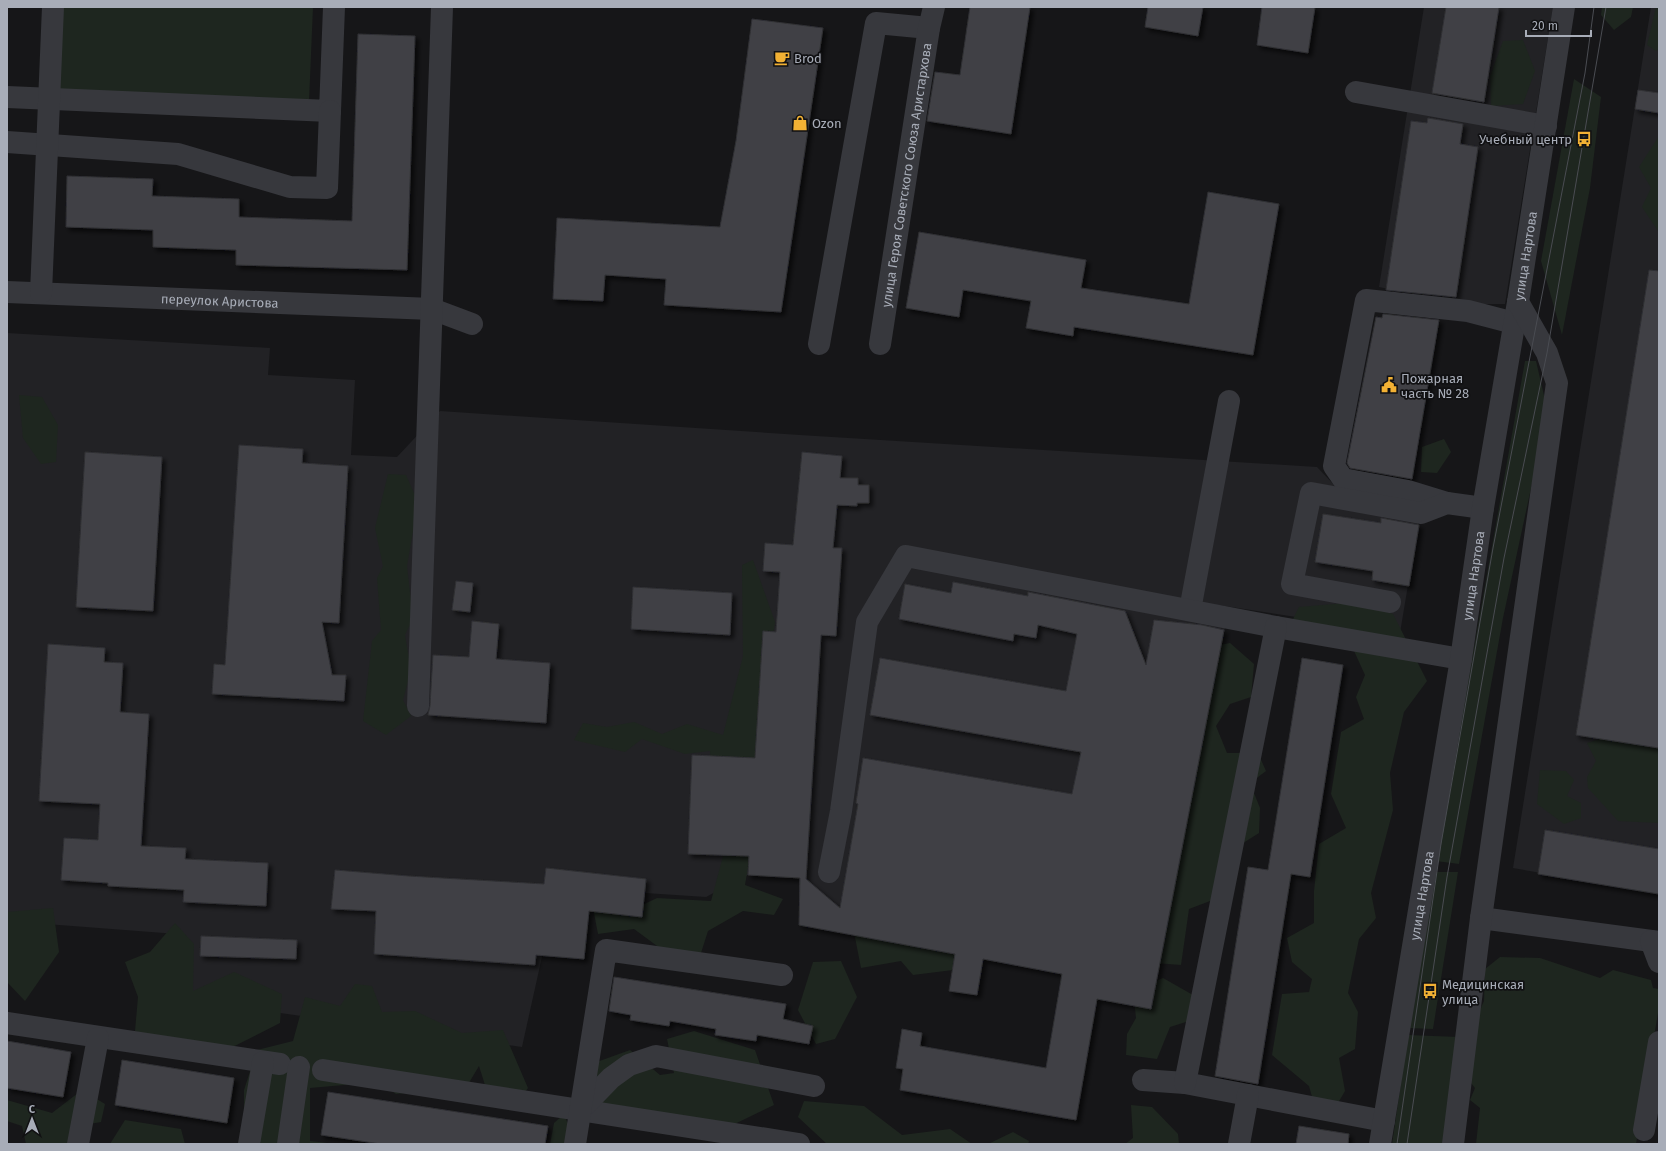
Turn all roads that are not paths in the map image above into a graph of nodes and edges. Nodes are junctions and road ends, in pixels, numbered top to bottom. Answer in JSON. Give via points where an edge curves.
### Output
{"nodes":[{"id":1,"x":53,"y":7,"type":"edge"},
{"id":2,"x":334,"y":7,"type":"edge"},
{"id":3,"x":436,"y":7,"type":"edge"},
{"id":4,"x":1564,"y":7,"type":"edge"},
{"id":5,"x":932,"y":17,"type":"edge"},
{"id":6,"x":1356,"y":92,"type":"dead end"},
{"id":7,"x":7,"y":97,"type":"edge"},
{"id":8,"x":49,"y":99,"type":"junction"},
{"id":9,"x":330,"y":111,"type":"junction"},
{"id":10,"x":1546,"y":126,"type":"junction"},
{"id":11,"x":7,"y":142,"type":"edge"},
{"id":12,"x":47,"y":145,"type":"junction"},
{"id":13,"x":7,"y":292,"type":"edge"},
{"id":14,"x":41,"y":293,"type":"junction"},
{"id":15,"x":432,"y":309,"type":"junction"},
{"id":16,"x":1516,"y":312,"type":"junction"},
{"id":17,"x":472,"y":324,"type":"dead end"},
{"id":18,"x":819,"y":344,"type":"dead end"},
{"id":19,"x":880,"y":344,"type":"dead end"},
{"id":20,"x":1230,"y":400,"type":"dead end"},
{"id":21,"x":1447,"y":503,"type":"junction"},
{"id":22,"x":1483,"y":508,"type":"junction"},
{"id":23,"x":1390,"y":602,"type":"dead end"},
{"id":24,"x":1190,"y":610,"type":"junction"},
{"id":25,"x":1276,"y":627,"type":"junction"},
{"id":26,"x":1461,"y":659,"type":"junction"},
{"id":27,"x":418,"y":706,"type":"dead end"},
{"id":28,"x":829,"y":872,"type":"dead end"},
{"id":29,"x":1481,"y":918,"type":"junction"},
{"id":30,"x":1655,"y":942,"type":"edge"},
{"id":31,"x":1659,"y":962,"type":"edge"},
{"id":32,"x":782,"y":975,"type":"dead end"},
{"id":33,"x":7,"y":1023,"type":"edge"},
{"id":34,"x":98,"y":1038,"type":"junction"},
{"id":35,"x":1659,"y":1042,"type":"edge"},
{"id":36,"x":281,"y":1064,"type":"junction"},
{"id":37,"x":323,"y":1070,"type":"dead end"},
{"id":38,"x":1144,"y":1080,"type":"dead end"},
{"id":39,"x":1185,"y":1083,"type":"junction"},
{"id":40,"x":814,"y":1086,"type":"dead end"},
{"id":41,"x":1248,"y":1095,"type":"junction"},
{"id":42,"x":580,"y":1110,"type":"junction"},
{"id":43,"x":1384,"y":1121,"type":"junction"},
{"id":44,"x":1644,"y":1130,"type":"dead end"},
{"id":45,"x":78,"y":1144,"type":"edge"},
{"id":46,"x":250,"y":1144,"type":"edge"},
{"id":47,"x":288,"y":1144,"type":"edge"},
{"id":48,"x":575,"y":1144,"type":"edge"},
{"id":49,"x":799,"y":1144,"type":"edge"},
{"id":50,"x":1239,"y":1144,"type":"edge"},
{"id":51,"x":1380,"y":1144,"type":"edge"},
{"id":52,"x":1453,"y":1144,"type":"edge"}],
"edges":[{"from":1,"to":8,"type":"street"},
{"from":2,"to":9,"type":"street"},
{"from":3,"to":15,"type":"street"},
{"from":4,"to":10,"type":"street","name":"улица Нартова"},
{"from":5,"to":18,"type":"street","via":[[876,23]]},
{"from":5,"to":19,"type":"street","name":"улица Героя Советского Союза Аристархова"},
{"from":6,"to":10,"type":"street"},
{"from":7,"to":8,"type":"street"},
{"from":8,"to":9,"type":"street"},
{"from":8,"to":12,"type":"street"},
{"from":9,"to":12,"type":"street","via":[[327,188],[290,187],[178,154]]},
{"from":10,"to":16,"type":"street","name":"улица Нартова"},
{"from":11,"to":12,"type":"street"},
{"from":12,"to":14,"type":"street"},
{"from":13,"to":14,"type":"street","name":"переулок Аристова"},
{"from":14,"to":15,"type":"street","name":"переулок Аристова"},
{"from":15,"to":17,"type":"street","name":"переулок Аристова"},
{"from":15,"to":27,"type":"street"},
{"from":16,"to":21,"type":"street","via":[[1468,311],[1366,300],[1334,466],[1343,479],[1408,491]]},
{"from":16,"to":22,"type":"street","name":"улица Нартова"},
{"from":16,"to":29,"type":"street","via":[[1547,353],[1557,383]]},
{"from":20,"to":24,"type":"street"},
{"from":21,"to":22,"type":"street"},
{"from":21,"to":23,"type":"street","via":[[1421,513],[1311,493],[1292,584]]},
{"from":22,"to":26,"type":"street","name":"улица Нартова"},
{"from":24,"to":25,"type":"street"},
{"from":24,"to":28,"type":"street","via":[[906,556],[867,622],[841,811]]},
{"from":25,"to":26,"type":"street"},
{"from":25,"to":39,"type":"street"},
{"from":26,"to":43,"type":"street","name":"улица Нартова"},
{"from":29,"to":30,"type":"street"},
{"from":29,"to":52,"type":"street"},
{"from":30,"to":31,"type":"street"},
{"from":32,"to":42,"type":"street","via":[[606,950]]},
{"from":33,"to":34,"type":"street"},
{"from":34,"to":36,"type":"street"},
{"from":34,"to":45,"type":"street"},
{"from":35,"to":44,"type":"street"},
{"from":36,"to":46,"type":"street"},
{"from":36,"to":47,"type":"street"},
{"from":37,"to":42,"type":"street"},
{"from":38,"to":39,"type":"street"},
{"from":39,"to":41,"type":"street"},
{"from":40,"to":42,"type":"street","via":[[656,1056],[629,1065],[610,1078]]},
{"from":41,"to":43,"type":"street"},
{"from":41,"to":50,"type":"street"},
{"from":42,"to":48,"type":"street"},
{"from":42,"to":49,"type":"street"},
{"from":43,"to":51,"type":"street","name":"улица Нартова"}]}
